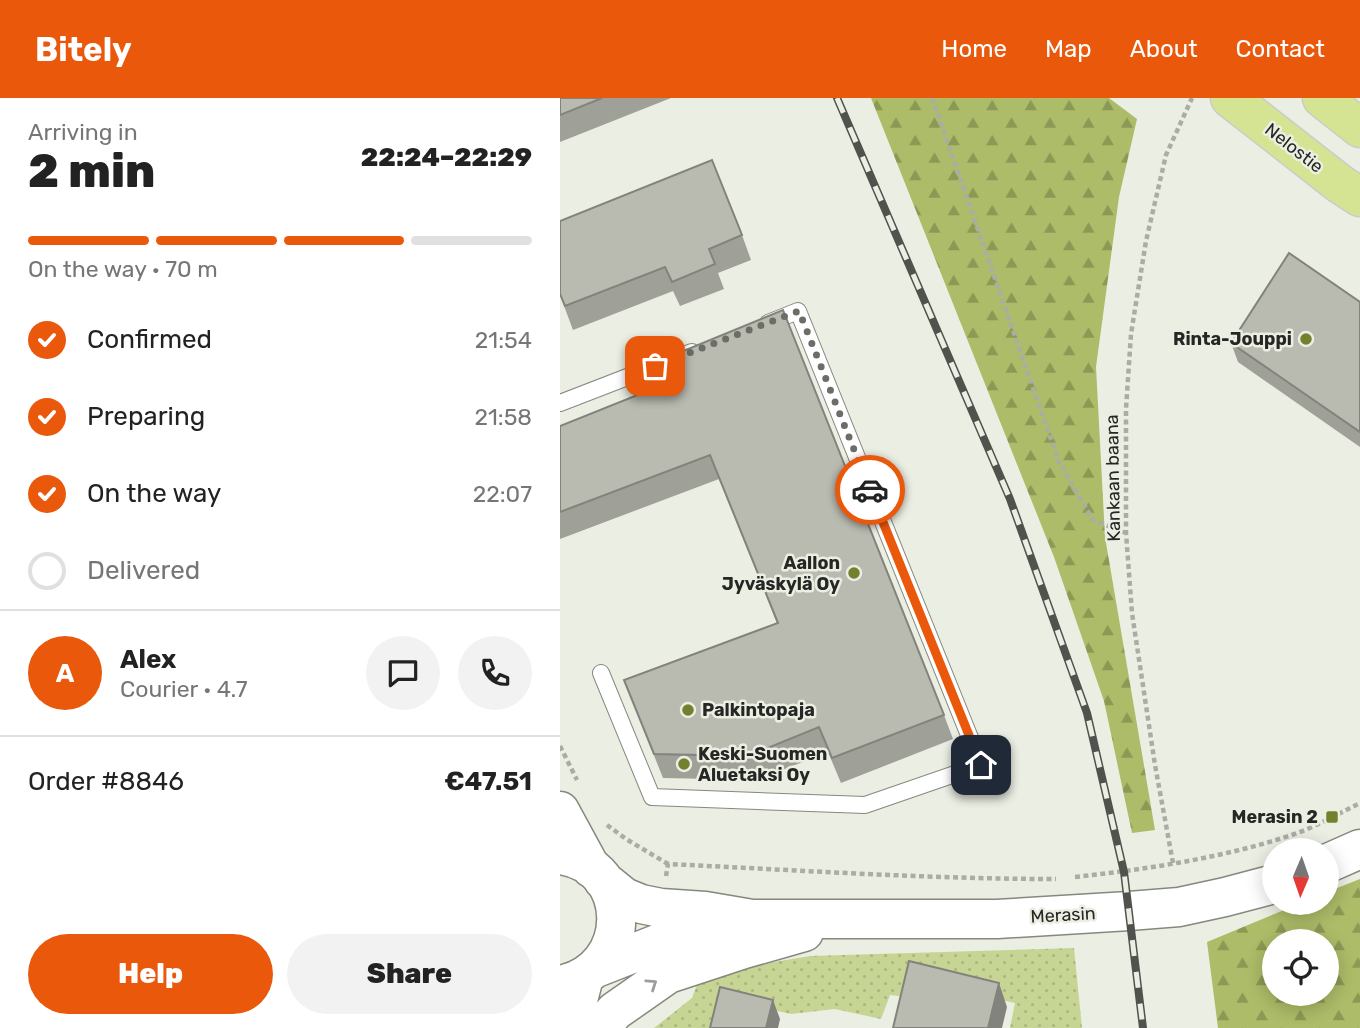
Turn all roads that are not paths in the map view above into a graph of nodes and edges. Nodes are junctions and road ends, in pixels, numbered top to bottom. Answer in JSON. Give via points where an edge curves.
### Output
{"nodes":[{"id":1,"x":1230,"y":98,"type":"edge"},
{"id":2,"x":1322,"y":98,"type":"edge"},
{"id":3,"x":1360,"y":128,"type":"edge"},
{"id":4,"x":1360,"y":197,"type":"edge"},
{"id":5,"x":748,"y":331,"type":"edge"},
{"id":6,"x":711,"y":345,"type":"edge"},
{"id":7,"x":560,"y":404,"type":"edge"},
{"id":8,"x":601,"y":673,"type":"dead end"},
{"id":9,"x":571,"y":801,"type":"edge"},
{"id":10,"x":1360,"y":849,"type":"edge"},
{"id":11,"x":1339,"y":858,"type":"edge"},
{"id":12,"x":585,"y":868,"type":"edge"},
{"id":13,"x":1262,"y":887,"type":"edge"},
{"id":14,"x":752,"y":919,"type":"junction"},
{"id":15,"x":850,"y":919,"type":"junction"},
{"id":16,"x":580,"y":977,"type":"edge"},
{"id":17,"x":571,"y":1028,"type":"edge"},
{"id":18,"x":600,"y":1028,"type":"edge"}],
"edges":[{"from":1,"to":4,"type":"highway","name":"Nelostie"},
{"from":2,"to":3,"type":"highway"},
{"from":5,"to":8,"type":"lane","via":[[799,311],[981,765],[865,805],[652,797]]},
{"from":6,"to":7,"type":"lane"},
{"from":9,"to":12,"type":"street"},
{"from":10,"to":11,"type":"street"},
{"from":12,"to":14,"type":"street","name":"Merasin","via":[[641,904]]},
{"from":12,"to":16,"type":"street","via":[[611,894],[617,925],[606,956]]},
{"from":13,"to":15,"type":"street","name":"Merasin","via":[[1154,909],[997,919]]},
{"from":14,"to":15,"type":"street","name":"Merasin"},
{"from":14,"to":16,"type":"street","name":"Merasin","via":[[662,942]]},
{"from":18,"to":15,"type":"street","name":"Merasin","one_way":true,"via":[[615,1011],[668,974]]},
{"from":16,"to":17,"type":"street"}]}
